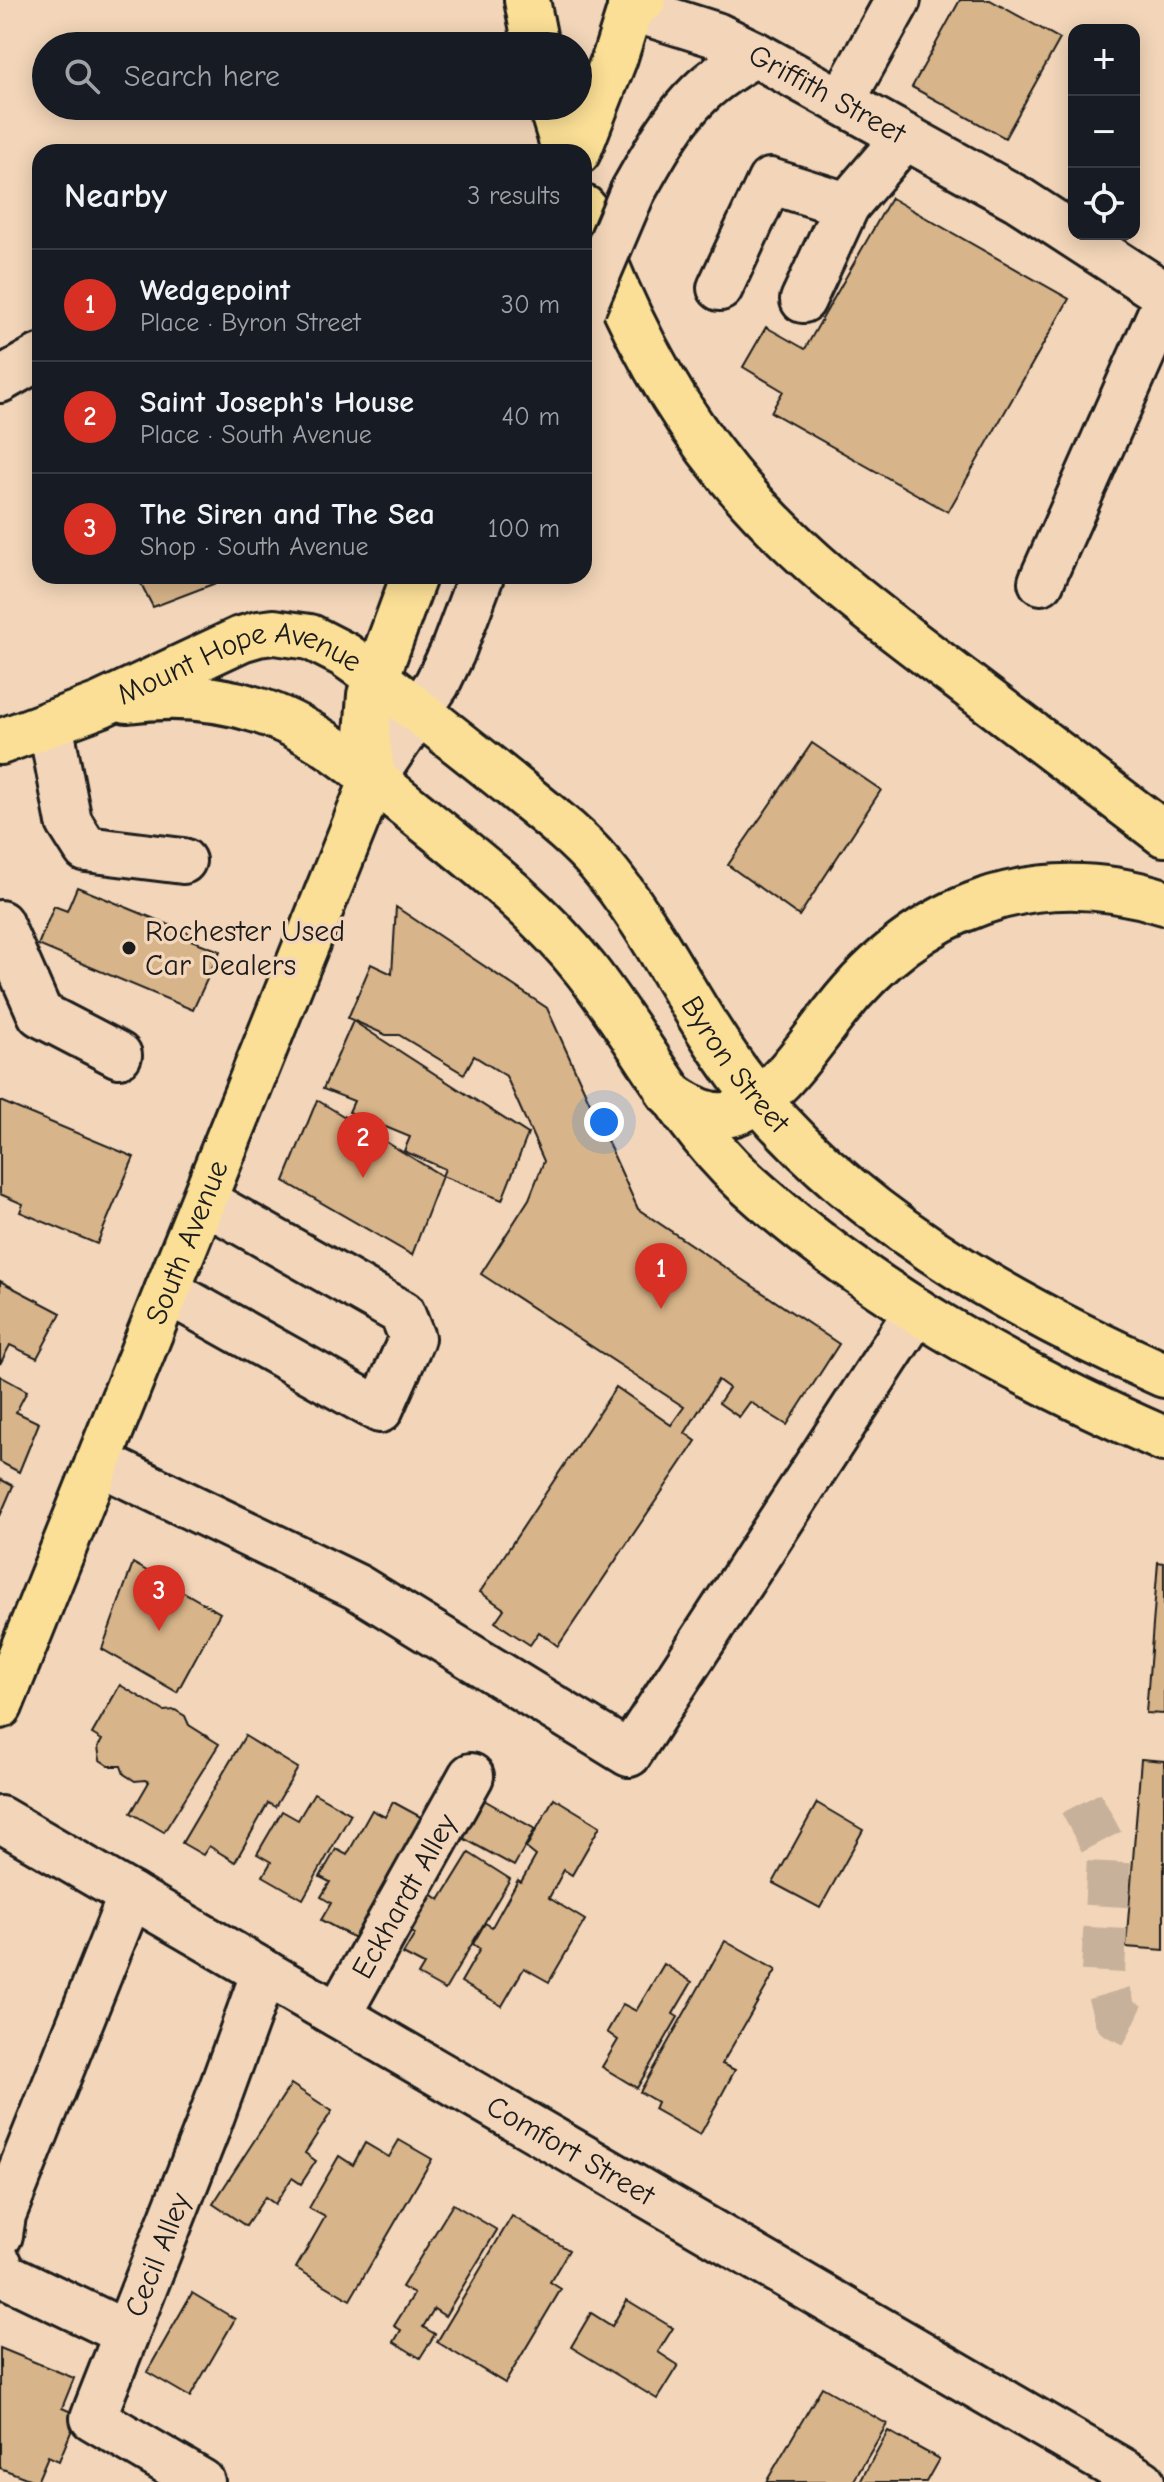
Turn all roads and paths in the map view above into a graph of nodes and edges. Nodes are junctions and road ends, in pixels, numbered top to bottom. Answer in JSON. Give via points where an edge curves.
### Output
{"nodes":[{"id":1,"x":527,"y":0,"type":"edge"},
{"id":2,"x":898,"y":0,"type":"edge"},
{"id":3,"x":635,"y":3,"type":"edge"},
{"id":4,"x":533,"y":32,"type":"edge"},
{"id":5,"x":755,"y":54,"type":"junction"},
{"id":6,"x":842,"y":101,"type":"junction"},
{"id":7,"x":592,"y":117,"type":"edge"},
{"id":8,"x":555,"y":120,"type":"edge"},
{"id":9,"x":591,"y":120,"type":"edge"},
{"id":10,"x":905,"y":137,"type":"junction"},
{"id":11,"x":563,"y":144,"type":"edge"},
{"id":12,"x":581,"y":144,"type":"edge"},
{"id":13,"x":847,"y":205,"type":"junction"},
{"id":14,"x":592,"y":227,"type":"edge"},
{"id":15,"x":592,"y":287,"type":"edge"},
{"id":16,"x":720,"y":288,"type":"dead end"},
{"id":17,"x":1164,"y":294,"type":"edge"},
{"id":18,"x":803,"y":300,"type":"dead end"},
{"id":19,"x":1164,"y":305,"type":"edge"},
{"id":20,"x":32,"y":362,"type":"edge"},
{"id":21,"x":0,"y":380,"type":"edge"},
{"id":22,"x":1041,"y":582,"type":"dead end"},
{"id":23,"x":411,"y":584,"type":"edge"},
{"id":24,"x":478,"y":584,"type":"edge"},
{"id":25,"x":375,"y":677,"type":"junction"},
{"id":26,"x":100,"y":705,"type":"junction"},
{"id":27,"x":419,"y":712,"type":"junction"},
{"id":28,"x":50,"y":723,"type":"junction"},
{"id":29,"x":0,"y":742,"type":"edge"},
{"id":30,"x":373,"y":779,"type":"junction"},
{"id":31,"x":1164,"y":834,"type":"edge"},
{"id":32,"x":183,"y":861,"type":"dead end"},
{"id":33,"x":1164,"y":902,"type":"edge"},
{"id":34,"x":0,"y":923,"type":"edge"},
{"id":35,"x":119,"y":1055,"type":"dead end"},
{"id":36,"x":668,"y":1092,"type":"junction"},
{"id":37,"x":758,"y":1099,"type":"junction"},
{"id":38,"x":204,"y":1201,"type":"junction"},
{"id":39,"x":167,"y":1291,"type":"junction"},
{"id":40,"x":917,"y":1311,"type":"junction"},
{"id":41,"x":1164,"y":1375,"type":"edge"},
{"id":42,"x":1164,"y":1439,"type":"edge"},
{"id":43,"x":98,"y":1462,"type":"junction"},
{"id":44,"x":0,"y":1706,"type":"edge"},
{"id":45,"x":471,"y":1776,"type":"dead end"},
{"id":46,"x":0,"y":1819,"type":"edge"},
{"id":47,"x":131,"y":1895,"type":"junction"},
{"id":48,"x":264,"y":1972,"type":"junction"},
{"id":49,"x":338,"y":2015,"type":"junction"},
{"id":50,"x":0,"y":2235,"type":"edge"},
{"id":51,"x":0,"y":2265,"type":"edge"},
{"id":52,"x":126,"y":2333,"type":"junction"},
{"id":53,"x":202,"y":2482,"type":"edge"},
{"id":54,"x":1142,"y":2482,"type":"edge"}],
"edges":[{"from":1,"to":4,"type":"main road"},
{"from":2,"to":6,"type":"street"},
{"from":3,"to":5,"type":"street","name":"Griffith Street"},
{"from":3,"to":7,"type":"main road"},
{"from":5,"to":6,"type":"street","name":"Griffith Street"},
{"from":5,"to":15,"type":"street","bridge":true,"via":[[699,94],[658,148],[633,191]]},
{"from":6,"to":10,"type":"street","name":"Griffith Street"},
{"from":8,"to":11,"type":"main road"},
{"from":9,"to":12,"type":"main road"},
{"from":10,"to":13,"type":"street"},
{"from":10,"to":17,"type":"street","name":"Griffith Street","via":[[1018,199]]},
{"from":13,"to":16,"type":"street","via":[[770,181]]},
{"from":13,"to":18,"type":"street"},
{"from":14,"to":31,"type":"main road","via":[[626,310],[662,377],[712,454],[766,518],[843,590]]},
{"from":19,"to":22,"type":"street"},
{"from":20,"to":21,"type":"street"},
{"from":23,"to":25,"type":"main road","name":"South Avenue"},
{"from":24,"to":27,"type":"street","name":"South Avenue","via":[[445,669]]},
{"from":25,"to":26,"type":"main road","name":"Mount Hope Avenue","via":[[310,637],[274,632],[241,639]]},
{"from":25,"to":27,"type":"main road","name":"Byron Street"},
{"from":25,"to":30,"type":"main road","name":"South Avenue","via":[[367,714]]},
{"from":26,"to":28,"type":"main road","name":"Mount Hope Avenue"},
{"from":26,"to":30,"type":"main road","name":"Mount Hope Avenue","via":[[165,697],[257,710],[294,725]]},
{"from":27,"to":30,"type":"street","name":"South Avenue"},
{"from":27,"to":37,"type":"main road","name":"Byron Street","via":[[599,863],[635,909],[720,1048]]},
{"from":28,"to":29,"type":"main road","name":"Mount Hope Avenue"},
{"from":28,"to":32,"type":"street","via":[[69,822],[86,849]]},
{"from":30,"to":36,"type":"main road","via":[[553,931],[588,973]]},
{"from":30,"to":38,"type":"main road","name":"South Avenue"},
{"from":33,"to":37,"type":"main road","via":[[1126,892],[1057,887],[995,898],[939,920],[865,978],[794,1065]]},
{"from":34,"to":35,"type":"street","via":[[40,1014]]},
{"from":36,"to":37,"type":"main road","via":[[712,1115],[736,1112]]},
{"from":36,"to":40,"type":"main road","via":[[720,1156],[770,1204]]},
{"from":37,"to":41,"type":"main road","name":"Byron Street","via":[[821,1164],[919,1240],[1067,1329]]},
{"from":38,"to":39,"type":"main road","name":"South Avenue"},
{"from":38,"to":39,"type":"street","via":[[402,1313],[412,1338],[380,1410]]},
{"from":39,"to":43,"type":"main road","name":"South Avenue"},
{"from":40,"to":42,"type":"main road","via":[[1029,1376]]},
{"from":40,"to":43,"type":"street","via":[[629,1754],[357,1587]]},
{"from":43,"to":44,"type":"main road","name":"South Avenue"},
{"from":45,"to":49,"type":"street","name":"Eckhardt Alley"},
{"from":46,"to":47,"type":"street","name":"Comfort Street"},
{"from":47,"to":48,"type":"street","name":"Comfort Street"},
{"from":47,"to":50,"type":"street","via":[[3,2215]]},
{"from":48,"to":49,"type":"street","name":"Comfort Street"},
{"from":48,"to":52,"type":"street","name":"Cecil Alley"},
{"from":49,"to":54,"type":"street","name":"Comfort Street"},
{"from":51,"to":52,"type":"street","via":[[3,2274]]},
{"from":52,"to":53,"type":"street","name":"Cecil Alley","via":[[93,2418]]}]}
